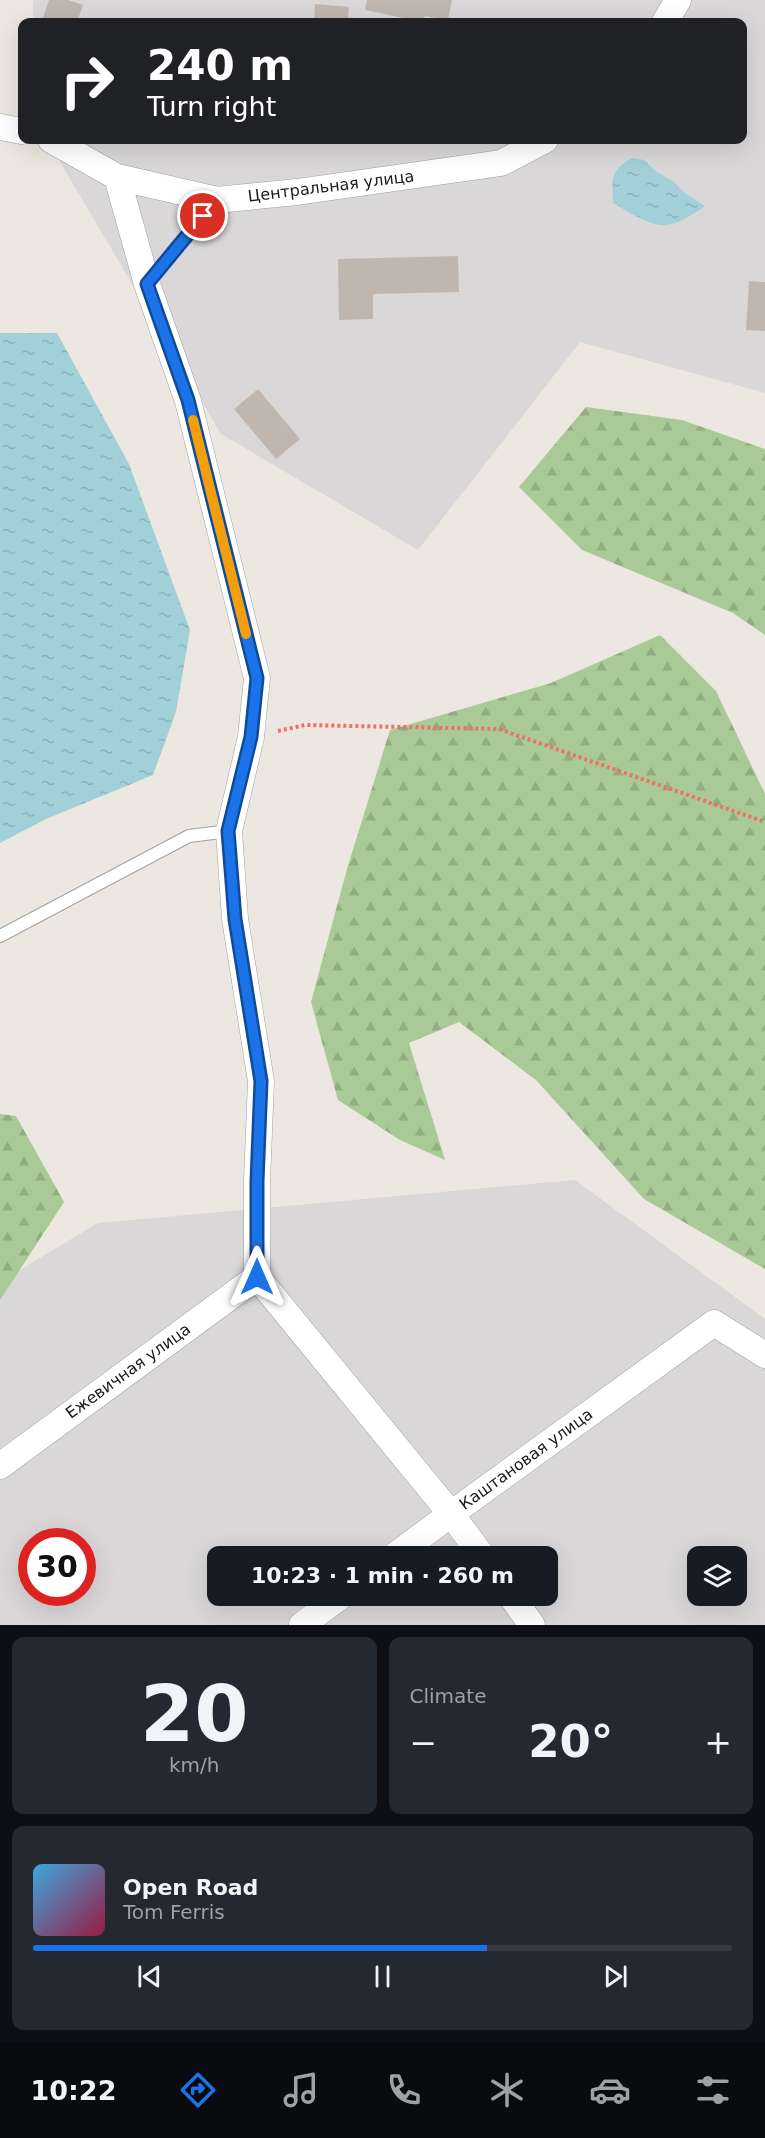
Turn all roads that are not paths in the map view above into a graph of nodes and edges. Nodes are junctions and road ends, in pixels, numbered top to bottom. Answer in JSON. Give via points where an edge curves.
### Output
{"nodes":[{"id":1,"x":678,"y":0,"type":"edge"},
{"id":2,"x":667,"y":18,"type":"edge"},
{"id":3,"x":0,"y":127,"type":"edge"},
{"id":4,"x":18,"y":130,"type":"edge"},
{"id":5,"x":58,"y":144,"type":"edge"},
{"id":6,"x":537,"y":144,"type":"edge"},
{"id":7,"x":117,"y":177,"type":"junction"},
{"id":8,"x":217,"y":200,"type":"junction"},
{"id":9,"x":147,"y":284,"type":"junction"},
{"id":10,"x":228,"y":831,"type":"junction"},
{"id":11,"x":0,"y":936,"type":"edge"},
{"id":12,"x":257,"y":1277,"type":"junction"},
{"id":13,"x":765,"y":1355,"type":"edge"},
{"id":14,"x":0,"y":1466,"type":"edge"},
{"id":15,"x":451,"y":1514,"type":"junction"},
{"id":16,"x":408,"y":1546,"type":"edge"},
{"id":17,"x":475,"y":1546,"type":"edge"},
{"id":18,"x":328,"y":1606,"type":"edge"},
{"id":19,"x":518,"y":1606,"type":"edge"},
{"id":20,"x":302,"y":1625,"type":"edge"},
{"id":21,"x":532,"y":1625,"type":"edge"}],
"edges":[{"from":1,"to":2,"type":"street"},
{"from":3,"to":4,"type":"street"},
{"from":5,"to":7,"type":"street","name":"Центральная улица"},
{"from":6,"to":8,"type":"street","name":"Центральная улица","via":[[501,163]]},
{"from":7,"to":8,"type":"street","name":"Центральная улица"},
{"from":7,"to":9,"type":"street"},
{"from":8,"to":9,"type":"lane"},
{"from":9,"to":10,"type":"street","via":[[188,400],[257,678],[251,737]]},
{"from":10,"to":11,"type":"lane","via":[[189,836]]},
{"from":10,"to":12,"type":"street","via":[[235,919],[261,1081]]},
{"from":12,"to":14,"type":"street","name":"Ежевичная улица"},
{"from":12,"to":15,"type":"street","name":"Каштановая улица"},
{"from":13,"to":15,"type":"street","name":"Каштановая улица","via":[[714,1323]]},
{"from":15,"to":16,"type":"street"},
{"from":15,"to":17,"type":"street"},
{"from":18,"to":20,"type":"street"},
{"from":19,"to":21,"type":"street"}]}
